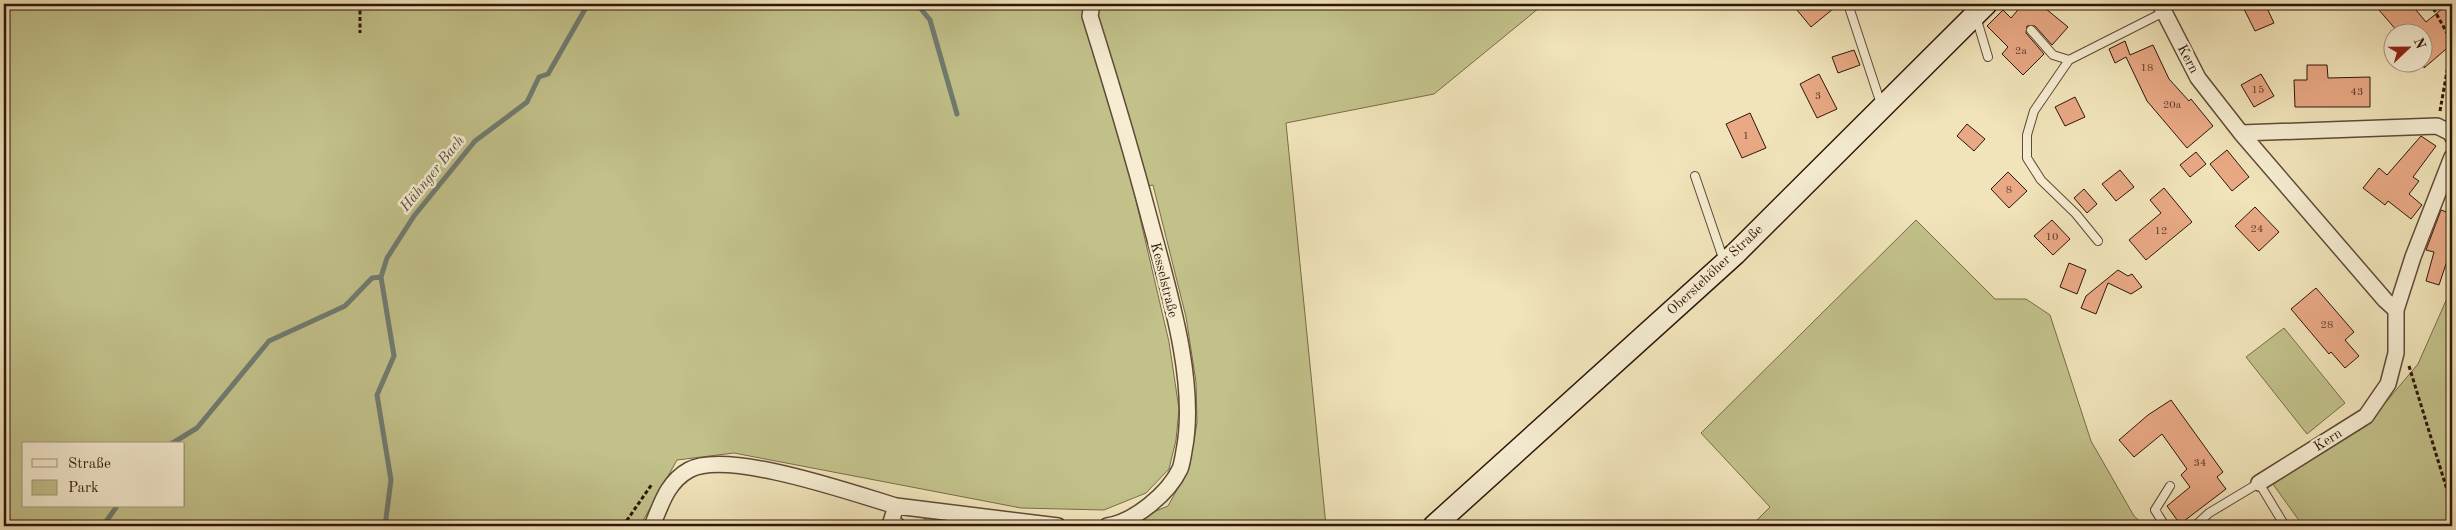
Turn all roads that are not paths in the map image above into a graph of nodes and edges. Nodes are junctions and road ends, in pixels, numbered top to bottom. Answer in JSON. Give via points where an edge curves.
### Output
{"nodes":[{"id":1,"x":1092,"y":4,"type":"edge"},
{"id":2,"x":1848,"y":4,"type":"edge"},
{"id":3,"x":1980,"y":8,"type":"edge"},
{"id":4,"x":2162,"y":8,"type":"edge"},
{"id":5,"x":2030,"y":30,"type":"dead end"},
{"id":6,"x":1988,"y":57,"type":"dead end"},
{"id":7,"x":2069,"y":60,"type":"junction"},
{"id":8,"x":1883,"y":108,"type":"junction"},
{"id":9,"x":2241,"y":133,"type":"junction"},
{"id":10,"x":2452,"y":136,"type":"edge"},
{"id":11,"x":2452,"y":157,"type":"edge"},
{"id":12,"x":1695,"y":176,"type":"dead end"},
{"id":13,"x":2098,"y":241,"type":"dead end"},
{"id":14,"x":1724,"y":263,"type":"junction"},
{"id":15,"x":2396,"y":310,"type":"junction"},
{"id":16,"x":2258,"y":483,"type":"junction"},
{"id":17,"x":2170,"y":486,"type":"dead end"},
{"id":18,"x":896,"y":506,"type":"junction"},
{"id":19,"x":652,"y":526,"type":"edge"},
{"id":20,"x":898,"y":526,"type":"edge"},
{"id":21,"x":1058,"y":526,"type":"edge"},
{"id":22,"x":1107,"y":526,"type":"edge"},
{"id":23,"x":1434,"y":526,"type":"edge"},
{"id":24,"x":2165,"y":526,"type":"edge"},
{"id":25,"x":2195,"y":526,"type":"edge"},
{"id":26,"x":2285,"y":526,"type":"edge"}],
"edges":[{"from":1,"to":22,"type":"street","name":"Kesselstraße","via":[[1090,16],[1163,270],[1178,336],[1188,409],[1180,469],[1145,509],[1118,524]]},
{"from":2,"to":8,"type":"lane"},
{"from":3,"to":6,"type":"lane"},
{"from":3,"to":8,"type":"street","name":"Oberstehöher Straße"},
{"from":4,"to":7,"type":"lane"},
{"from":4,"to":9,"type":"street","name":"Kern","via":[[2198,78]]},
{"from":5,"to":7,"type":"lane","via":[[2053,55]]},
{"from":7,"to":13,"type":"lane","via":[[2034,111],[2027,135],[2027,158],[2041,180]]},
{"from":8,"to":14,"type":"street","name":"Oberstehöher Straße"},
{"from":9,"to":10,"type":"street","via":[[2437,126]]},
{"from":9,"to":15,"type":"street","name":"Kern"},
{"from":11,"to":15,"type":"street","name":"Kern"},
{"from":12,"to":14,"type":"lane"},
{"from":14,"to":23,"type":"street","name":"Oberstehöher Straße"},
{"from":15,"to":16,"type":"street","name":"Kern","via":[[2396,353],[2388,384],[2366,416]]},
{"from":16,"to":25,"type":"lane","name":"Kern","via":[[2209,513]]},
{"from":16,"to":26,"type":"lane"},
{"from":17,"to":24,"type":"lane","via":[[2155,510]]},
{"from":18,"to":19,"type":"street","via":[[754,466],[700,465],[687,471],[666,491]]},
{"from":18,"to":20,"type":"street","via":[[891,522]]},
{"from":18,"to":21,"type":"street"}]}
